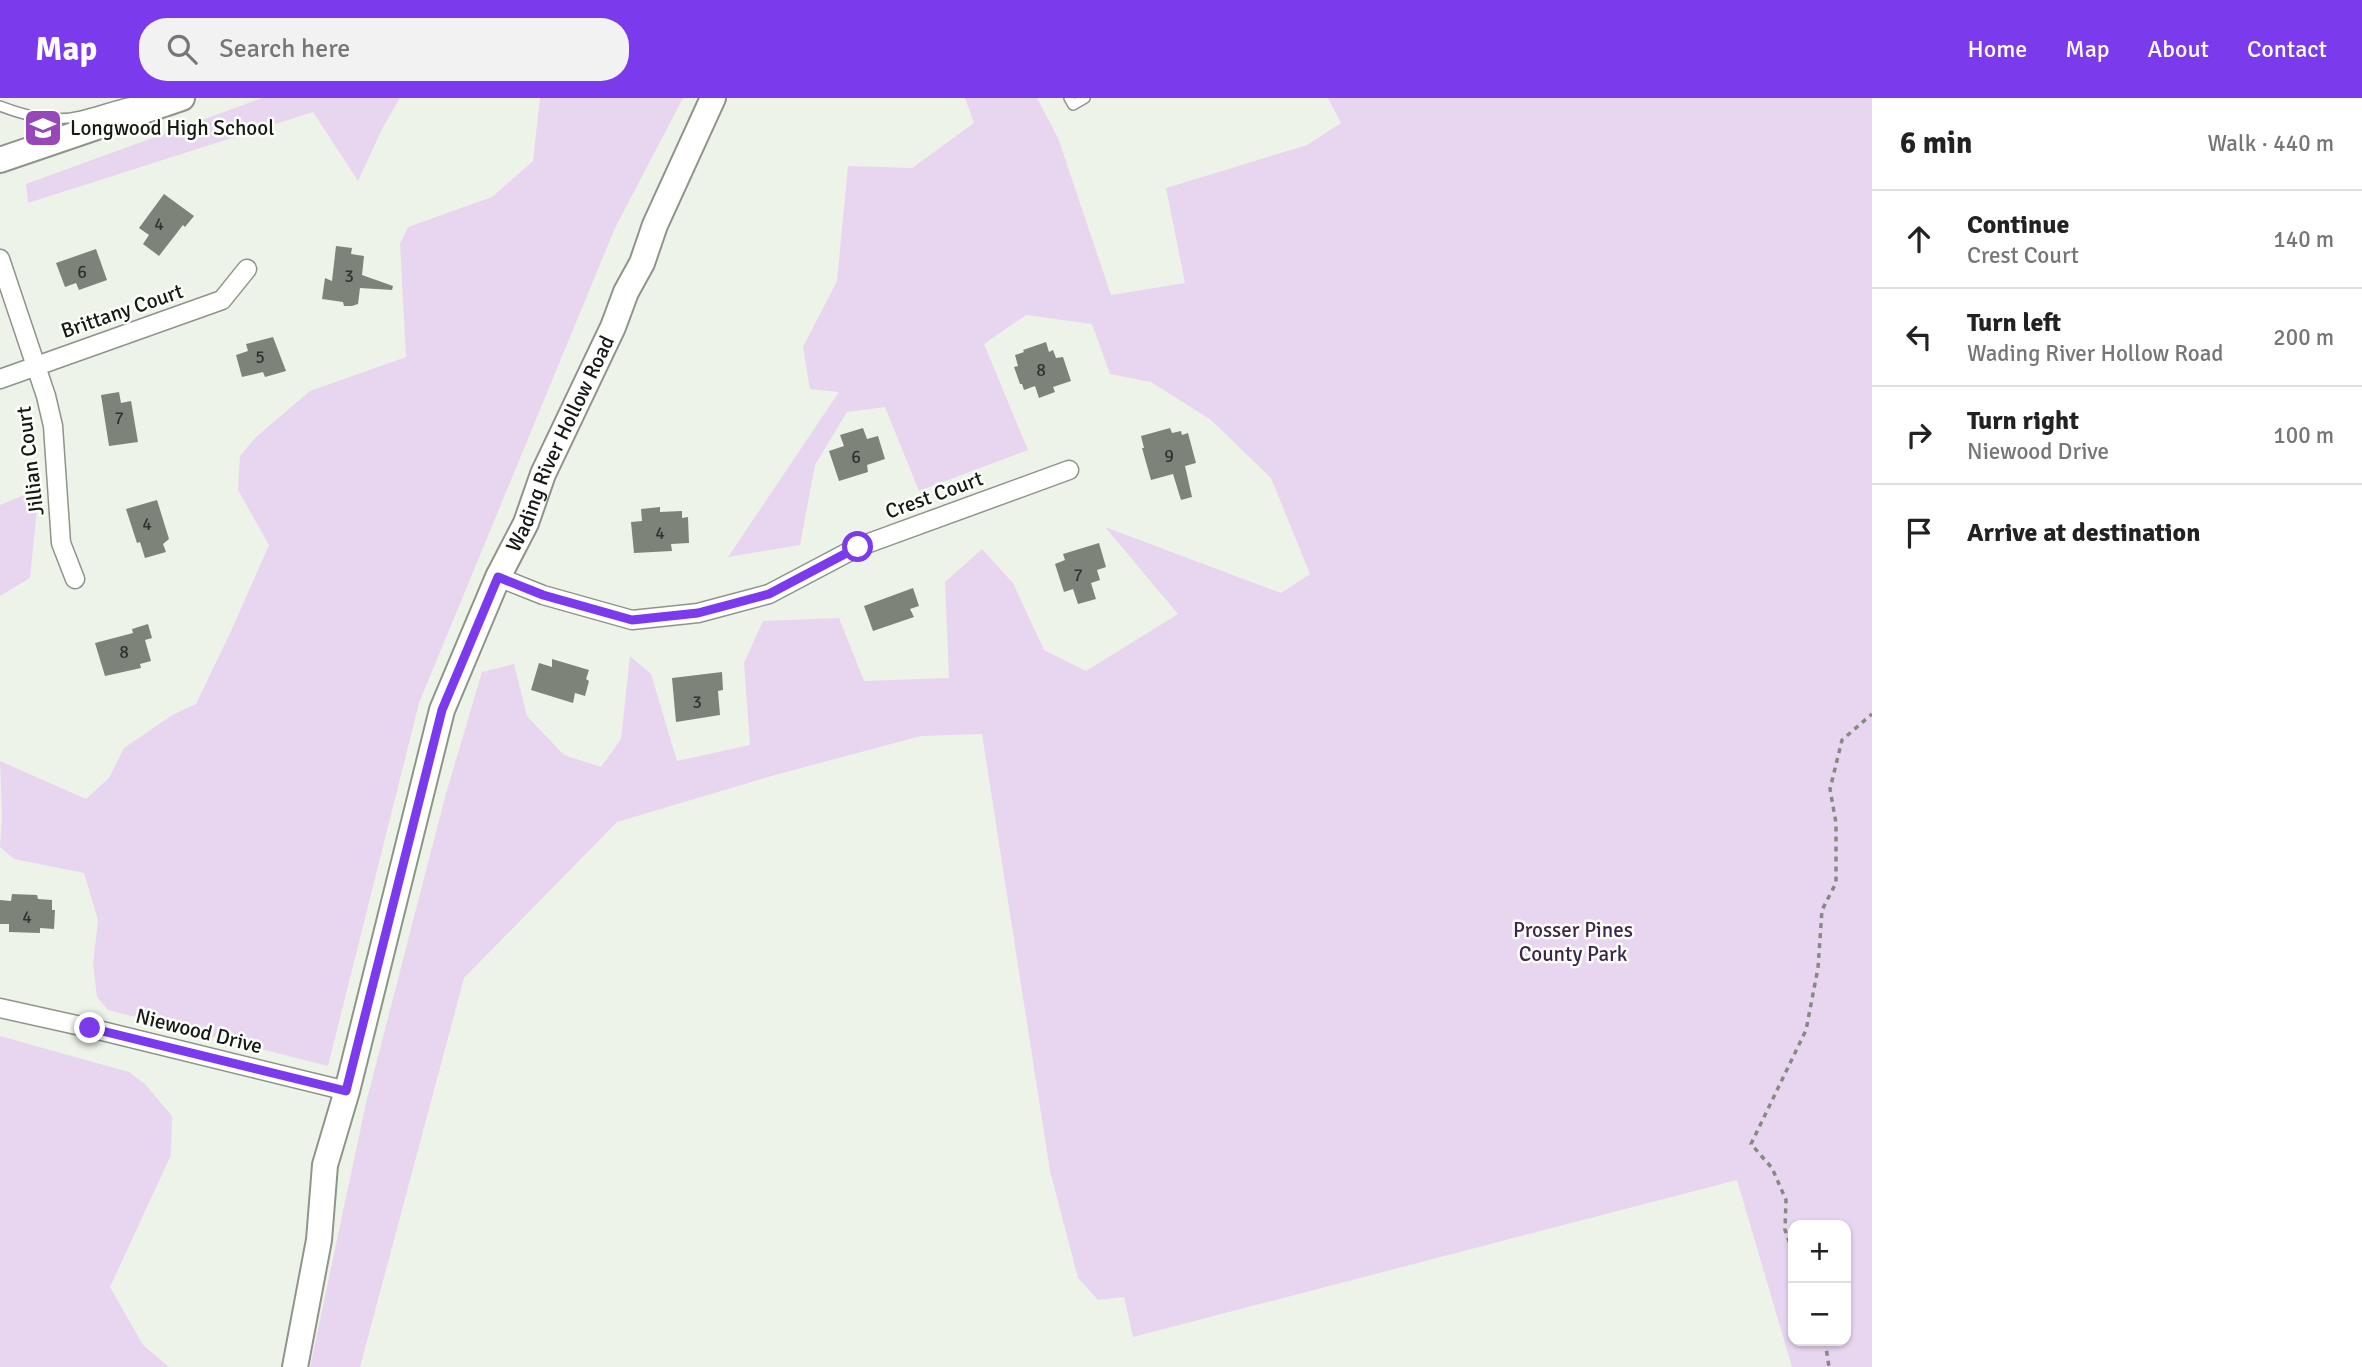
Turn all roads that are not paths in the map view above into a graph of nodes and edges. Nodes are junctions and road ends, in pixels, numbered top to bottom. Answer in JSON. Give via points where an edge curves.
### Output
{"nodes":[{"id":1,"x":171,"y":98,"type":"edge"},
{"id":2,"x":182,"y":98,"type":"edge"},
{"id":3,"x":713,"y":98,"type":"edge"},
{"id":4,"x":1069,"y":98,"type":"edge"},
{"id":5,"x":1085,"y":98,"type":"edge"},
{"id":6,"x":0,"y":106,"type":"edge"},
{"id":7,"x":0,"y":160,"type":"edge"},
{"id":8,"x":0,"y":259,"type":"edge"},
{"id":9,"x":247,"y":270,"type":"dead end"},
{"id":10,"x":36,"y":366,"type":"junction"},
{"id":11,"x":0,"y":379,"type":"edge"},
{"id":12,"x":1069,"y":470,"type":"dead end"},
{"id":13,"x":498,"y":577,"type":"junction"},
{"id":14,"x":75,"y":579,"type":"dead end"},
{"id":15,"x":0,"y":1008,"type":"edge"},
{"id":16,"x":346,"y":1091,"type":"junction"},
{"id":17,"x":295,"y":1367,"type":"edge"}],
"edges":[{"from":1,"to":6,"type":"lane","via":[[132,101],[54,119]]},
{"from":2,"to":7,"type":"street"},
{"from":3,"to":13,"type":"street","name":"Wading River Hollow Road"},
{"from":4,"to":5,"type":"lane","via":[[1073,105]]},
{"from":8,"to":10,"type":"street","name":"Jillian Court"},
{"from":9,"to":10,"type":"street","name":"Brittany Court","via":[[222,300]]},
{"from":10,"to":11,"type":"street","name":"Brittany Court"},
{"from":10,"to":14,"type":"street","name":"Jillian Court","via":[[54,426],[61,543]]},
{"from":12,"to":13,"type":"street","name":"Crest Court","via":[[858,547],[769,594],[698,613],[632,620]]},
{"from":13,"to":16,"type":"street","name":"Wading River Hollow Road","via":[[442,710]]},
{"from":15,"to":16,"type":"street","name":"Niewood Drive"},
{"from":16,"to":17,"type":"street","name":"Wading River Hollow Road","via":[[325,1165],[319,1240]]}]}
